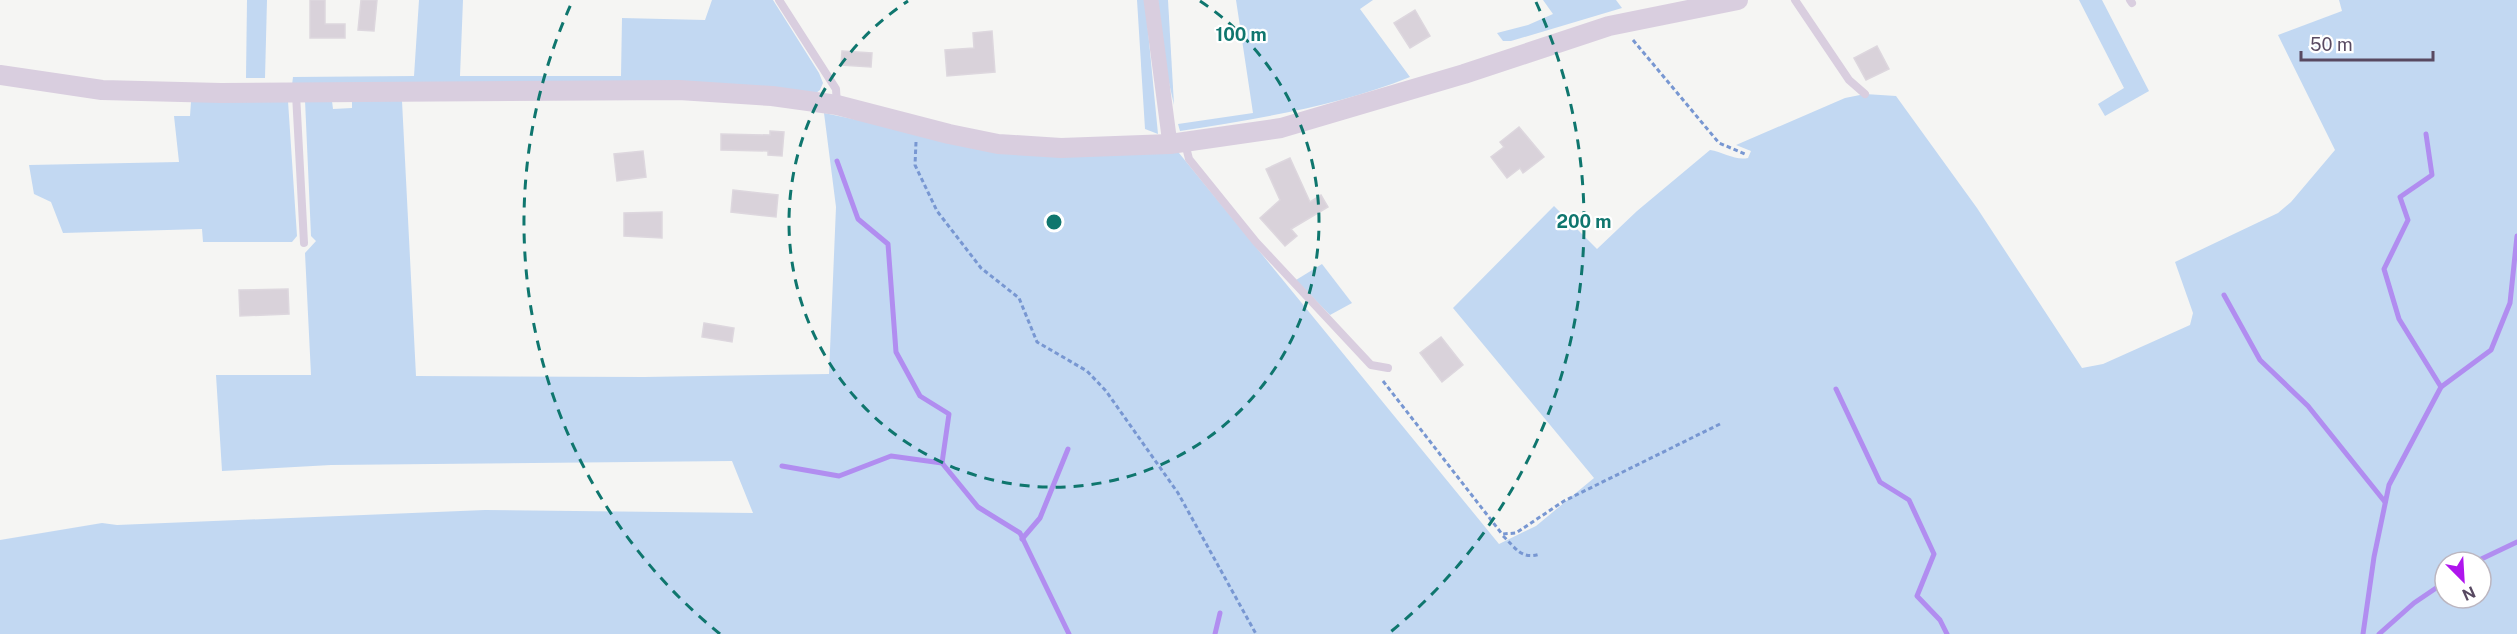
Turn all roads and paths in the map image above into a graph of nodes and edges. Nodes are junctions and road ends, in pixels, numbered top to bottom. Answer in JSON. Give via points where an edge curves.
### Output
{"nodes":[{"id":1,"x":779,"y":0,"type":"edge"},
{"id":2,"x":1152,"y":0,"type":"edge"},
{"id":3,"x":1738,"y":0,"type":"edge"},
{"id":4,"x":1795,"y":0,"type":"edge"},
{"id":5,"x":1622,"y":24,"type":"junction"},
{"id":6,"x":0,"y":75,"type":"edge"},
{"id":7,"x":296,"y":92,"type":"junction"},
{"id":8,"x":1865,"y":94,"type":"dead end"},
{"id":9,"x":837,"y":105,"type":"junction"},
{"id":10,"x":917,"y":126,"type":"junction"},
{"id":11,"x":1178,"y":144,"type":"junction"},
{"id":12,"x":1745,"y":154,"type":"dead end"},
{"id":13,"x":304,"y":243,"type":"dead end"},
{"id":14,"x":1371,"y":365,"type":"junction"},
{"id":15,"x":1388,"y":368,"type":"dead end"},
{"id":16,"x":1722,"y":423,"type":"dead end"},
{"id":17,"x":1502,"y":534,"type":"junction"},
{"id":18,"x":1540,"y":554,"type":"dead end"},
{"id":19,"x":1256,"y":634,"type":"edge"}],
"edges":[{"from":1,"to":9,"type":"lane","via":[[836,89]]},
{"from":2,"to":11,"type":"street"},
{"from":3,"to":5,"type":"street"},
{"from":4,"to":8,"type":"lane","via":[[1850,80]]},
{"from":5,"to":11,"type":"street","via":[[1281,128]]},
{"from":5,"to":12,"type":"path","via":[[1719,143]]},
{"from":6,"to":7,"type":"street","via":[[102,90]]},
{"from":7,"to":9,"type":"street","via":[[679,90]]},
{"from":7,"to":13,"type":"lane"},
{"from":9,"to":10,"type":"street"},
{"from":10,"to":11,"type":"street","via":[[998,144],[1061,148]]},
{"from":10,"to":19,"type":"path","via":[[915,165],[937,211],[981,268],[1019,298],[1037,342],[1087,371],[1106,391],[1178,493]]},
{"from":11,"to":14,"type":"lane","via":[[1232,214]]},
{"from":14,"to":15,"type":"lane"},
{"from":14,"to":17,"type":"path"},
{"from":16,"to":17,"type":"path","via":[[1572,496],[1516,533]]},
{"from":17,"to":18,"type":"path","via":[[1522,555]]}]}
